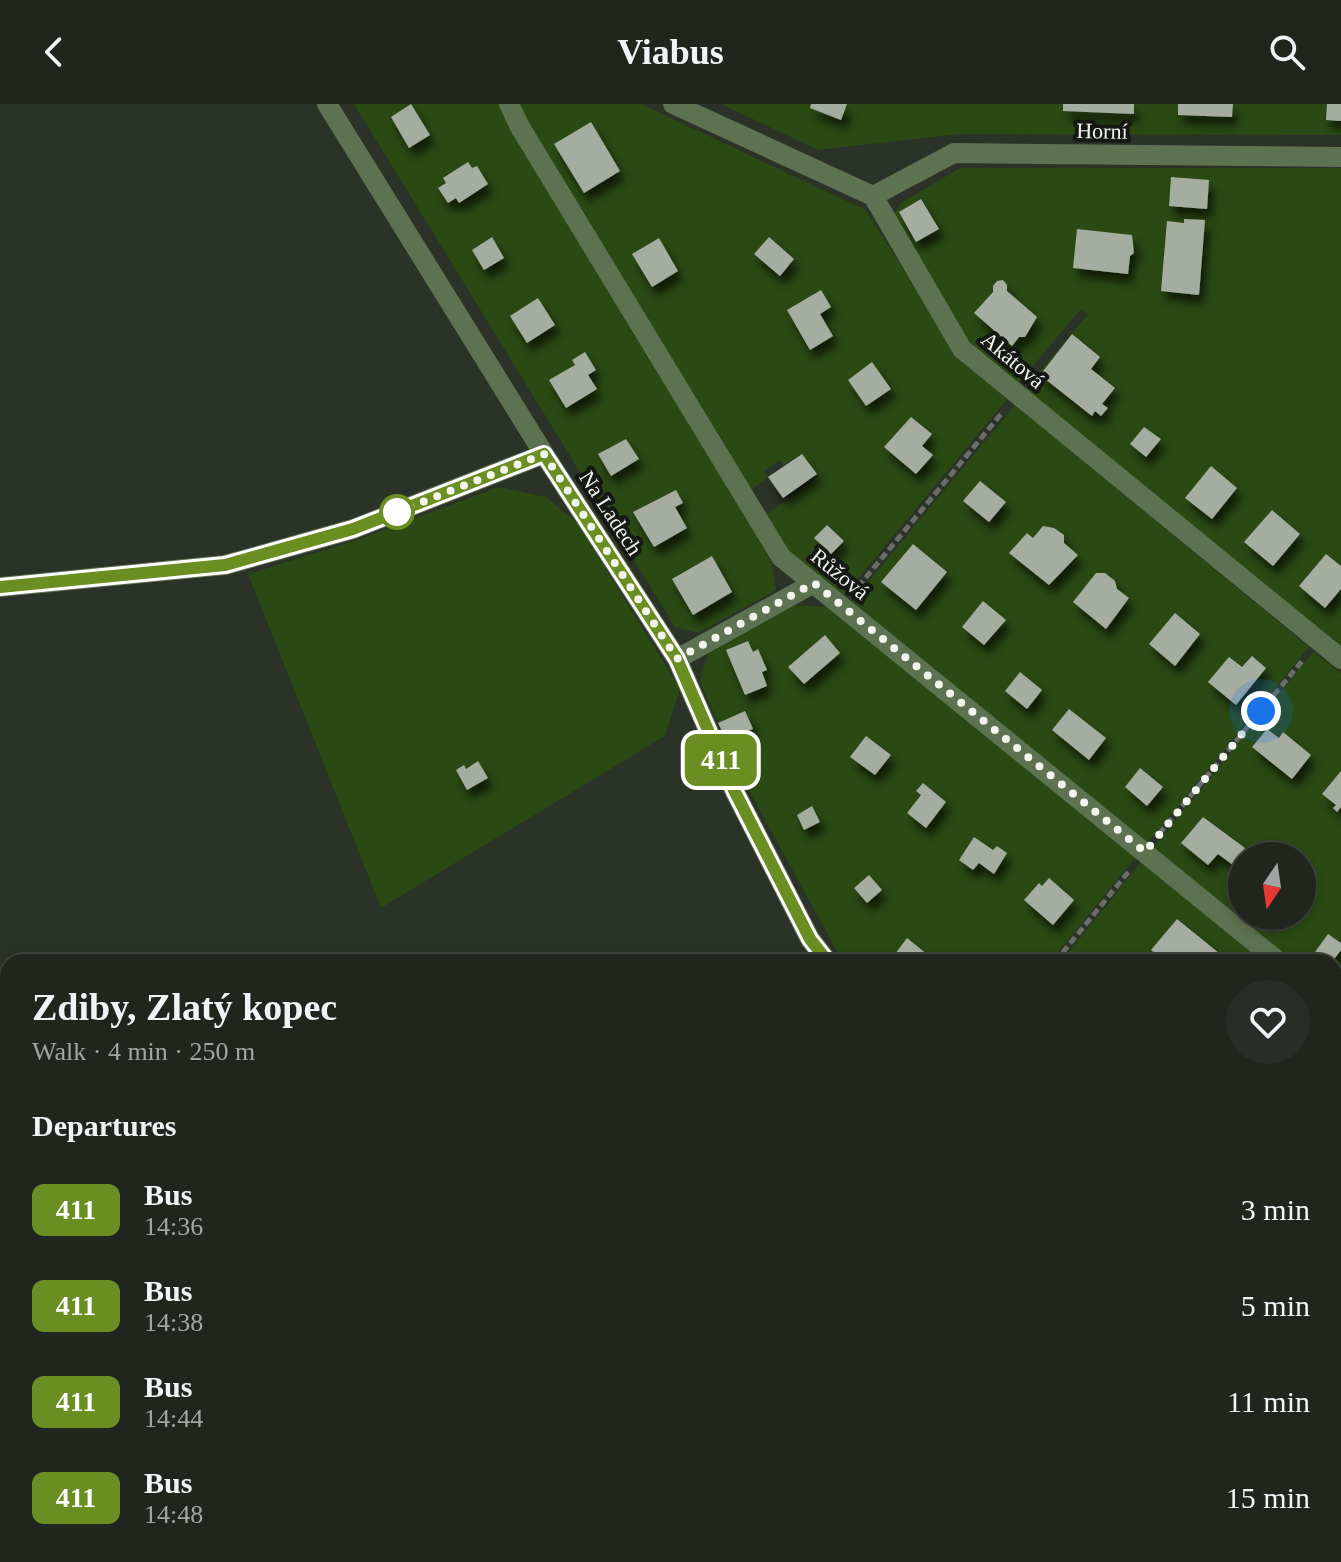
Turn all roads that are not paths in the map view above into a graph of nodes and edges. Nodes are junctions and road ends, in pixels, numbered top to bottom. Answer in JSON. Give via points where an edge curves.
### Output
{"nodes":[{"id":1,"x":327,"y":104,"type":"edge"},
{"id":2,"x":509,"y":104,"type":"edge"},
{"id":3,"x":673,"y":104,"type":"edge"},
{"id":4,"x":1341,"y":157,"type":"edge"},
{"id":5,"x":873,"y":196,"type":"junction"},
{"id":6,"x":544,"y":454,"type":"junction"},
{"id":7,"x":814,"y":583,"type":"junction"},
{"id":8,"x":0,"y":587,"type":"edge"},
{"id":9,"x":677,"y":659,"type":"junction"},
{"id":10,"x":1341,"y":659,"type":"edge"},
{"id":11,"x":822,"y":954,"type":"edge"},
{"id":12,"x":1269,"y":954,"type":"edge"}],
"edges":[{"from":1,"to":6,"type":"street","name":"Na Ladech"},
{"from":2,"to":7,"type":"street","name":"Růžová","via":[[781,557]]},
{"from":3,"to":5,"type":"street"},
{"from":4,"to":5,"type":"street","name":"Horní","via":[[954,153]]},
{"from":5,"to":10,"type":"street","name":"Akátová","via":[[962,349]]},
{"from":6,"to":8,"type":"street","via":[[353,529],[225,565]]},
{"from":6,"to":9,"type":"street","name":"Na Ladech"},
{"from":7,"to":9,"type":"street"},
{"from":7,"to":12,"type":"street","name":"Růžová"},
{"from":9,"to":11,"type":"street","name":"Na Ladech","via":[[735,792]]}]}
